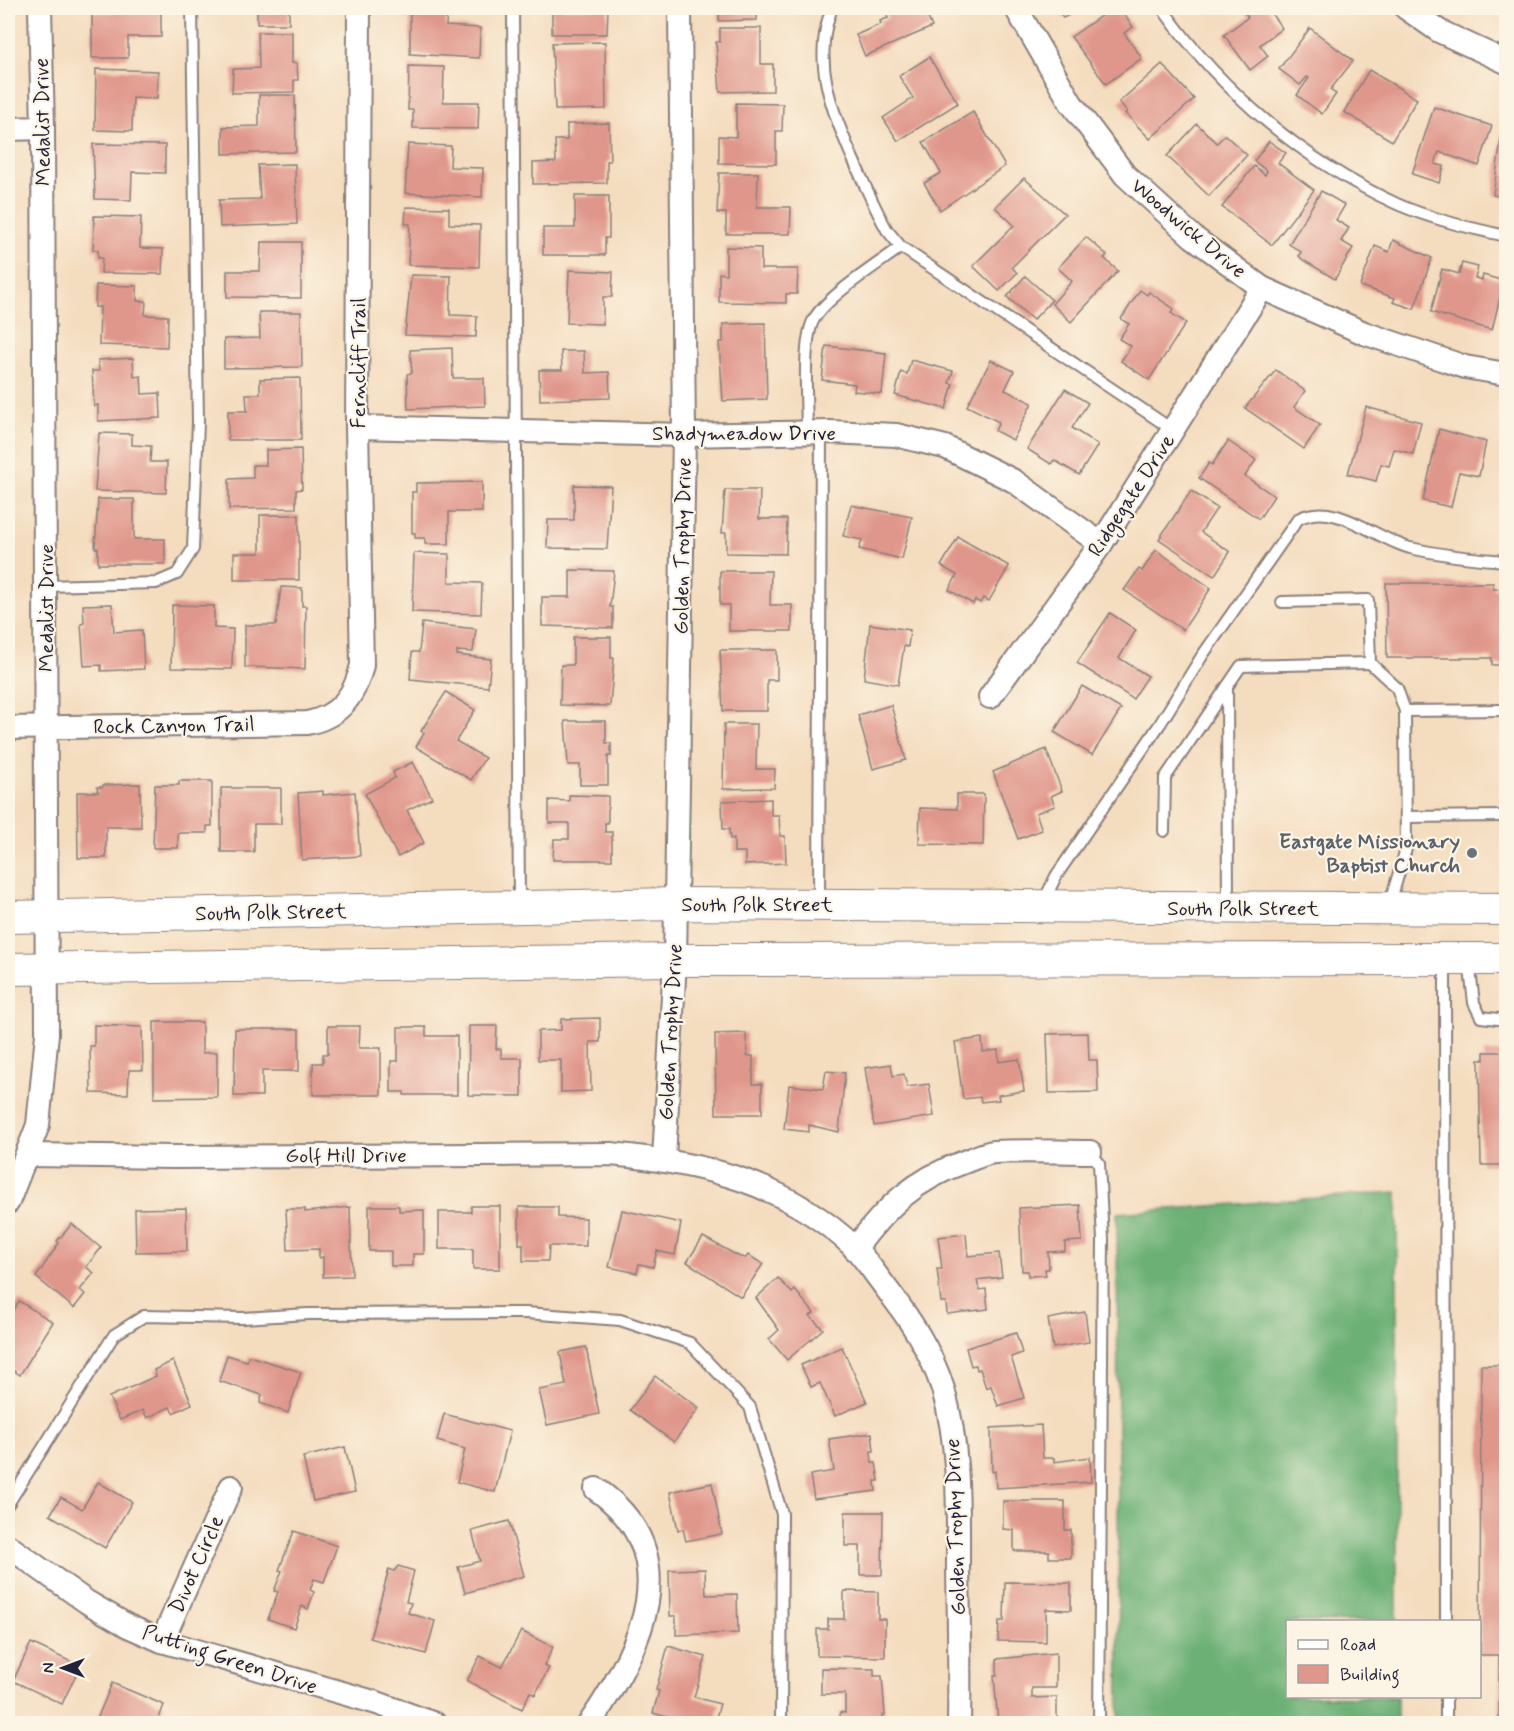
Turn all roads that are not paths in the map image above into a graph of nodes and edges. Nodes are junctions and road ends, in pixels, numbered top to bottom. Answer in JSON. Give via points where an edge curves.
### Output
{"nodes":[{"id":1,"x":40,"y":8,"type":"edge"},
{"id":2,"x":192,"y":8,"type":"edge"},
{"id":3,"x":359,"y":8,"type":"edge"},
{"id":4,"x":513,"y":8,"type":"edge"},
{"id":5,"x":680,"y":8,"type":"edge"},
{"id":6,"x":832,"y":8,"type":"edge"},
{"id":7,"x":1016,"y":8,"type":"edge"},
{"id":8,"x":1162,"y":8,"type":"edge"},
{"id":9,"x":1406,"y":8,"type":"edge"},
{"id":10,"x":1506,"y":62,"type":"edge"},
{"id":11,"x":43,"y":128,"type":"junction"},
{"id":12,"x":8,"y":129,"type":"edge"},
{"id":13,"x":1506,"y":236,"type":"edge"},
{"id":14,"x":901,"y":247,"type":"junction"},
{"id":15,"x":1263,"y":288,"type":"junction"},
{"id":16,"x":1506,"y":374,"type":"edge"},
{"id":17,"x":357,"y":426,"type":"junction"},
{"id":18,"x":1173,"y":430,"type":"junction"},
{"id":19,"x":517,"y":431,"type":"junction"},
{"id":20,"x":814,"y":432,"type":"junction"},
{"id":21,"x":684,"y":435,"type":"junction"},
{"id":22,"x":1101,"y":544,"type":"junction"},
{"id":23,"x":1506,"y":561,"type":"edge"},
{"id":24,"x":45,"y":586,"type":"junction"},
{"id":25,"x":1282,"y":602,"type":"dead end"},
{"id":26,"x":1370,"y":663,"type":"junction"},
{"id":27,"x":1227,"y":687,"type":"junction"},
{"id":28,"x":990,"y":697,"type":"dead end"},
{"id":29,"x":1506,"y":710,"type":"edge"},
{"id":30,"x":1405,"y":711,"type":"junction"},
{"id":31,"x":337,"y":712,"type":"joint"},
{"id":32,"x":8,"y":728,"type":"edge"},
{"id":33,"x":46,"y":728,"type":"junction"},
{"id":34,"x":1506,"y":816,"type":"edge"},
{"id":35,"x":1406,"y":818,"type":"junction"},
{"id":36,"x":1164,"y":831,"type":"dead end"},
{"id":37,"x":675,"y":904,"type":"junction"},
{"id":38,"x":819,"y":904,"type":"junction"},
{"id":39,"x":1042,"y":906,"type":"junction"},
{"id":40,"x":519,"y":907,"type":"junction"},
{"id":41,"x":1228,"y":908,"type":"junction"},
{"id":42,"x":1389,"y":909,"type":"junction"},
{"id":43,"x":1469,"y":909,"type":"junction"},
{"id":44,"x":1506,"y":909,"type":"edge"},
{"id":45,"x":46,"y":917,"type":"junction"},
{"id":46,"x":8,"y":918,"type":"edge"},
{"id":47,"x":1389,"y":959,"type":"junction"},
{"id":48,"x":1456,"y":959,"type":"junction"},
{"id":49,"x":1506,"y":959,"type":"edge"},
{"id":50,"x":675,"y":960,"type":"junction"},
{"id":51,"x":8,"y":969,"type":"edge"},
{"id":52,"x":46,"y":969,"type":"junction"},
{"id":53,"x":1506,"y":1020,"type":"edge"},
{"id":54,"x":1090,"y":1152,"type":"joint"},
{"id":55,"x":28,"y":1155,"type":"junction"},
{"id":56,"x":664,"y":1159,"type":"junction"},
{"id":57,"x":8,"y":1202,"type":"edge"},
{"id":58,"x":855,"y":1249,"type":"junction"},
{"id":59,"x":231,"y":1487,"type":"dead end"},
{"id":60,"x":596,"y":1489,"type":"dead end"},
{"id":61,"x":8,"y":1504,"type":"edge"},
{"id":62,"x":8,"y":1546,"type":"edge"},
{"id":63,"x":1446,"y":1620,"type":"edge"},
{"id":64,"x":162,"y":1641,"type":"junction"},
{"id":65,"x":1446,"y":1698,"type":"edge"},
{"id":66,"x":435,"y":1724,"type":"edge"},
{"id":67,"x":589,"y":1724,"type":"edge"},
{"id":68,"x":781,"y":1724,"type":"edge"},
{"id":69,"x":959,"y":1724,"type":"edge"},
{"id":70,"x":1099,"y":1724,"type":"edge"},
{"id":71,"x":1446,"y":1724,"type":"edge"}],
"edges":[{"from":1,"to":11,"type":"street","name":"Medalist Drive"},
{"from":2,"to":24,"type":"lane","via":[[198,422],[193,549],[177,574],[156,583]]},
{"from":3,"to":17,"type":"street","name":"Ferncliff Trail"},
{"from":4,"to":19,"type":"lane"},
{"from":5,"to":21,"type":"street","name":"Golden Trophy Drive"},
{"from":6,"to":14,"type":"lane","via":[[824,42],[830,104],[875,209]]},
{"from":7,"to":15,"type":"street","name":"Woodwick Drive","via":[[1071,103],[1125,175],[1193,237]]},
{"from":8,"to":13,"type":"lane","via":[[1201,58],[1280,135],[1357,184],[1400,205]]},
{"from":9,"to":10,"type":"street","via":[[1439,31]]},
{"from":11,"to":12,"type":"street"},
{"from":11,"to":24,"type":"street","name":"Medalist Drive"},
{"from":14,"to":18,"type":"lane"},
{"from":14,"to":20,"type":"lane","via":[[822,308],[812,322],[807,341]]},
{"from":15,"to":16,"type":"street","name":"Woodwick Drive","via":[[1364,333],[1465,367]]},
{"from":15,"to":18,"type":"street","name":"Ridgegate Drive"},
{"from":17,"to":19,"type":"street","name":"Shadymeadow Drive"},
{"from":17,"to":31,"type":"street","name":"Ferncliff Trail","via":[[362,665],[350,698]]},
{"from":18,"to":22,"type":"street","name":"Ridgegate Drive"},
{"from":19,"to":21,"type":"street","name":"Shadymeadow Drive"},
{"from":19,"to":40,"type":"lane"},
{"from":20,"to":21,"type":"street","name":"Shadymeadow Drive"},
{"from":20,"to":22,"type":"street","name":"Shadymeadow Drive","via":[[896,435],[945,447],[1014,481]]},
{"from":20,"to":38,"type":"lane"},
{"from":21,"to":37,"type":"street","name":"Golden Trophy Drive"},
{"from":22,"to":28,"type":"street","name":"Ridgegate Drive"},
{"from":23,"to":39,"type":"lane","via":[[1395,544],[1331,515],[1308,514],[1298,519],[1056,876]]},
{"from":24,"to":33,"type":"street","name":"Medalist Drive"},
{"from":25,"to":26,"type":"lane","via":[[1368,600]]},
{"from":26,"to":27,"type":"lane","via":[[1241,666]]},
{"from":26,"to":30,"type":"lane","via":[[1397,688]]},
{"from":27,"to":36,"type":"lane","via":[[1165,778]]},
{"from":27,"to":41,"type":"lane"},
{"from":29,"to":30,"type":"lane"},
{"from":30,"to":35,"type":"lane"},
{"from":31,"to":33,"type":"street","name":"Rock Canyon Trail","via":[[307,723]]},
{"from":32,"to":33,"type":"street","name":"Rock Canyon Trail"},
{"from":33,"to":45,"type":"street","name":"Medalist Drive"},
{"from":34,"to":35,"type":"lane"},
{"from":35,"to":42,"type":"lane","via":[[1406,849]]},
{"from":37,"to":38,"type":"main road","name":"South Polk Street"},
{"from":37,"to":40,"type":"main road","name":"South Polk Street"},
{"from":37,"to":50,"type":"street","name":"Golden Trophy Drive"},
{"from":38,"to":39,"type":"main road","name":"South Polk Street"},
{"from":39,"to":41,"type":"main road","name":"South Polk Street"},
{"from":40,"to":45,"type":"main road","name":"South Polk Street"},
{"from":41,"to":42,"type":"main road","name":"South Polk Street"},
{"from":42,"to":43,"type":"main road","name":"South Polk Street"},
{"from":42,"to":47,"type":"main road"},
{"from":43,"to":44,"type":"main road","name":"South Polk Street"},
{"from":43,"to":48,"type":"main road"},
{"from":45,"to":46,"type":"main road","name":"South Polk Street"},
{"from":45,"to":52,"type":"street","name":"Medalist Drive"},
{"from":47,"to":48,"type":"main road"},
{"from":47,"to":50,"type":"main road"},
{"from":48,"to":49,"type":"main road"},
{"from":48,"to":53,"type":"lane","via":[[1481,1017]]},
{"from":48,"to":63,"type":"lane"},
{"from":50,"to":52,"type":"main road"},
{"from":50,"to":56,"type":"street","name":"Golden Trophy Drive"},
{"from":51,"to":52,"type":"main road"},
{"from":52,"to":55,"type":"street","name":"Medalist Drive","via":[[44,1081],[38,1125]]},
{"from":54,"to":58,"type":"street","via":[[992,1152],[956,1165],[927,1177],[903,1194]]},
{"from":54,"to":70,"type":"lane","via":[[1099,1163],[1103,1240]]},
{"from":55,"to":56,"type":"street","name":"Golf Hill Drive","via":[[611,1154]]},
{"from":55,"to":57,"type":"street","name":"Medalist Drive"},
{"from":56,"to":58,"type":"street","name":"Golden Trophy Drive","via":[[777,1192]]},
{"from":58,"to":69,"type":"street","name":"Golden Trophy Drive","via":[[913,1322],[943,1390],[958,1490]]},
{"from":59,"to":64,"type":"street","name":"Divot Circle"},
{"from":60,"to":67,"type":"street","via":[[617,1503],[639,1532],[650,1581],[639,1635],[626,1666]]},
{"from":61,"to":68,"type":"lane","via":[[114,1335],[144,1316],[526,1313],[620,1320],[690,1343],[750,1407],[782,1514]]},
{"from":62,"to":64,"type":"street","name":"Putting Green Drive","via":[[87,1602]]},
{"from":64,"to":66,"type":"street","name":"Putting Green Drive","via":[[377,1703]]},
{"from":65,"to":71,"type":"lane"}]}
